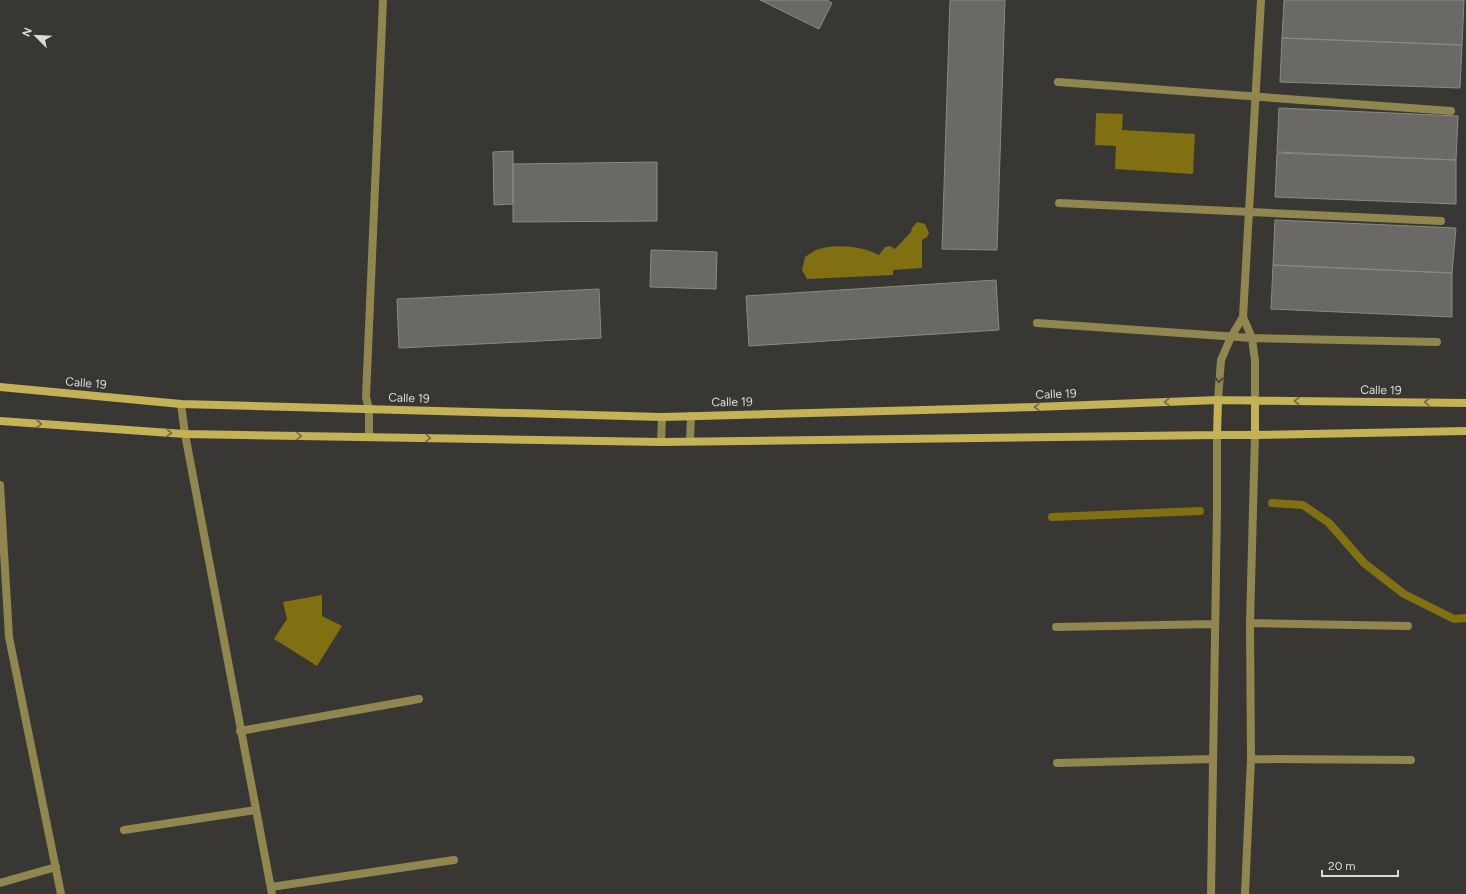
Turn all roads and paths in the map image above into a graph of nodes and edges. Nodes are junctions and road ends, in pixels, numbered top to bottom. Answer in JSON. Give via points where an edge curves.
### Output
{"nodes":[{"id":1,"x":383,"y":0,"type":"edge"},
{"id":2,"x":1261,"y":0,"type":"edge"},
{"id":3,"x":1058,"y":82,"type":"dead end"},
{"id":4,"x":1256,"y":96,"type":"junction"},
{"id":5,"x":1451,"y":111,"type":"dead end"},
{"id":6,"x":1059,"y":203,"type":"dead end"},
{"id":7,"x":1249,"y":212,"type":"junction"},
{"id":8,"x":1441,"y":221,"type":"dead end"},
{"id":9,"x":1243,"y":317,"type":"junction"},
{"id":10,"x":1038,"y":323,"type":"dead end"},
{"id":11,"x":1231,"y":336,"type":"junction"},
{"id":12,"x":1252,"y":338,"type":"junction"},
{"id":13,"x":1437,"y":342,"type":"dead end"},
{"id":14,"x":0,"y":387,"type":"edge"},
{"id":15,"x":1218,"y":400,"type":"junction"},
{"id":16,"x":1255,"y":400,"type":"junction"},
{"id":17,"x":1466,"y":403,"type":"edge"},
{"id":18,"x":181,"y":404,"type":"junction"},
{"id":19,"x":369,"y":409,"type":"junction"},
{"id":20,"x":691,"y":416,"type":"junction"},
{"id":21,"x":662,"y":417,"type":"junction"},
{"id":22,"x":0,"y":421,"type":"edge"},
{"id":23,"x":1466,"y":431,"type":"edge"},
{"id":24,"x":185,"y":434,"type":"junction"},
{"id":25,"x":1217,"y":434,"type":"junction"},
{"id":26,"x":1255,"y":435,"type":"junction"},
{"id":27,"x":369,"y":437,"type":"junction"},
{"id":28,"x":661,"y":442,"type":"junction"},
{"id":29,"x":690,"y":442,"type":"junction"},
{"id":30,"x":0,"y":485,"type":"edge"},
{"id":31,"x":1250,"y":623,"type":"junction"},
{"id":32,"x":1215,"y":624,"type":"junction"},
{"id":33,"x":1408,"y":626,"type":"dead end"},
{"id":34,"x":1056,"y":627,"type":"dead end"},
{"id":35,"x":9,"y":637,"type":"junction"},
{"id":36,"x":0,"y":640,"type":"edge"},
{"id":37,"x":419,"y":699,"type":"dead end"},
{"id":38,"x":240,"y":731,"type":"junction"},
{"id":39,"x":1213,"y":759,"type":"junction"},
{"id":40,"x":1250,"y":760,"type":"junction"},
{"id":41,"x":1411,"y":760,"type":"dead end"},
{"id":42,"x":1057,"y":763,"type":"dead end"},
{"id":43,"x":256,"y":810,"type":"junction"},
{"id":44,"x":124,"y":830,"type":"dead end"},
{"id":45,"x":454,"y":860,"type":"dead end"},
{"id":46,"x":56,"y":867,"type":"junction"},
{"id":47,"x":0,"y":883,"type":"edge"},
{"id":48,"x":272,"y":891,"type":"edge"},
{"id":49,"x":61,"y":894,"type":"edge"},
{"id":50,"x":1211,"y":894,"type":"edge"},
{"id":51,"x":1244,"y":894,"type":"edge"}],
"edges":[{"from":1,"to":19,"type":"street","via":[[366,397]]},
{"from":2,"to":4,"type":"street"},
{"from":3,"to":4,"type":"street"},
{"from":4,"to":5,"type":"street"},
{"from":4,"to":7,"type":"street"},
{"from":6,"to":7,"type":"street"},
{"from":7,"to":8,"type":"street"},
{"from":7,"to":9,"type":"street"},
{"from":9,"to":11,"type":"street"},
{"from":9,"to":12,"type":"street"},
{"from":10,"to":11,"type":"street"},
{"from":11,"to":12,"type":"street"},
{"from":11,"to":15,"type":"street","one_way":true,"via":[[1221,360]]},
{"from":12,"to":13,"type":"street"},
{"from":12,"to":16,"type":"street"},
{"from":14,"to":18,"type":"street","name":"Calle 19"},
{"from":15,"to":16,"type":"street","name":"Calle 19"},
{"from":15,"to":20,"type":"street","name":"Calle 19","one_way":true},
{"from":15,"to":25,"type":"street"},
{"from":17,"to":16,"type":"street","name":"Calle 19","one_way":true},
{"from":16,"to":26,"type":"street"},
{"from":18,"to":19,"type":"street","name":"Calle 19"},
{"from":18,"to":24,"type":"street"},
{"from":19,"to":21,"type":"street","name":"Calle 19"},
{"from":19,"to":27,"type":"street"},
{"from":20,"to":21,"type":"street","name":"Calle 19"},
{"from":20,"to":29,"type":"street"},
{"from":21,"to":28,"type":"street"},
{"from":22,"to":24,"type":"street","one_way":true},
{"from":23,"to":26,"type":"street"},
{"from":24,"to":27,"type":"street","one_way":true},
{"from":24,"to":38,"type":"street"},
{"from":25,"to":26,"type":"street"},
{"from":25,"to":29,"type":"street"},
{"from":25,"to":32,"type":"street"},
{"from":26,"to":31,"type":"street"},
{"from":27,"to":28,"type":"street","one_way":true},
{"from":28,"to":29,"type":"street"},
{"from":30,"to":35,"type":"street"},
{"from":31,"to":33,"type":"street"},
{"from":31,"to":40,"type":"street"},
{"from":32,"to":34,"type":"street"},
{"from":32,"to":39,"type":"street"},
{"from":35,"to":36,"type":"street"},
{"from":35,"to":46,"type":"street"},
{"from":37,"to":38,"type":"street"},
{"from":38,"to":43,"type":"street"},
{"from":39,"to":42,"type":"street"},
{"from":39,"to":50,"type":"street"},
{"from":40,"to":41,"type":"street"},
{"from":40,"to":51,"type":"street"},
{"from":43,"to":44,"type":"street"},
{"from":43,"to":48,"type":"street"},
{"from":45,"to":48,"type":"street"},
{"from":46,"to":47,"type":"street"},
{"from":46,"to":49,"type":"street"}]}
